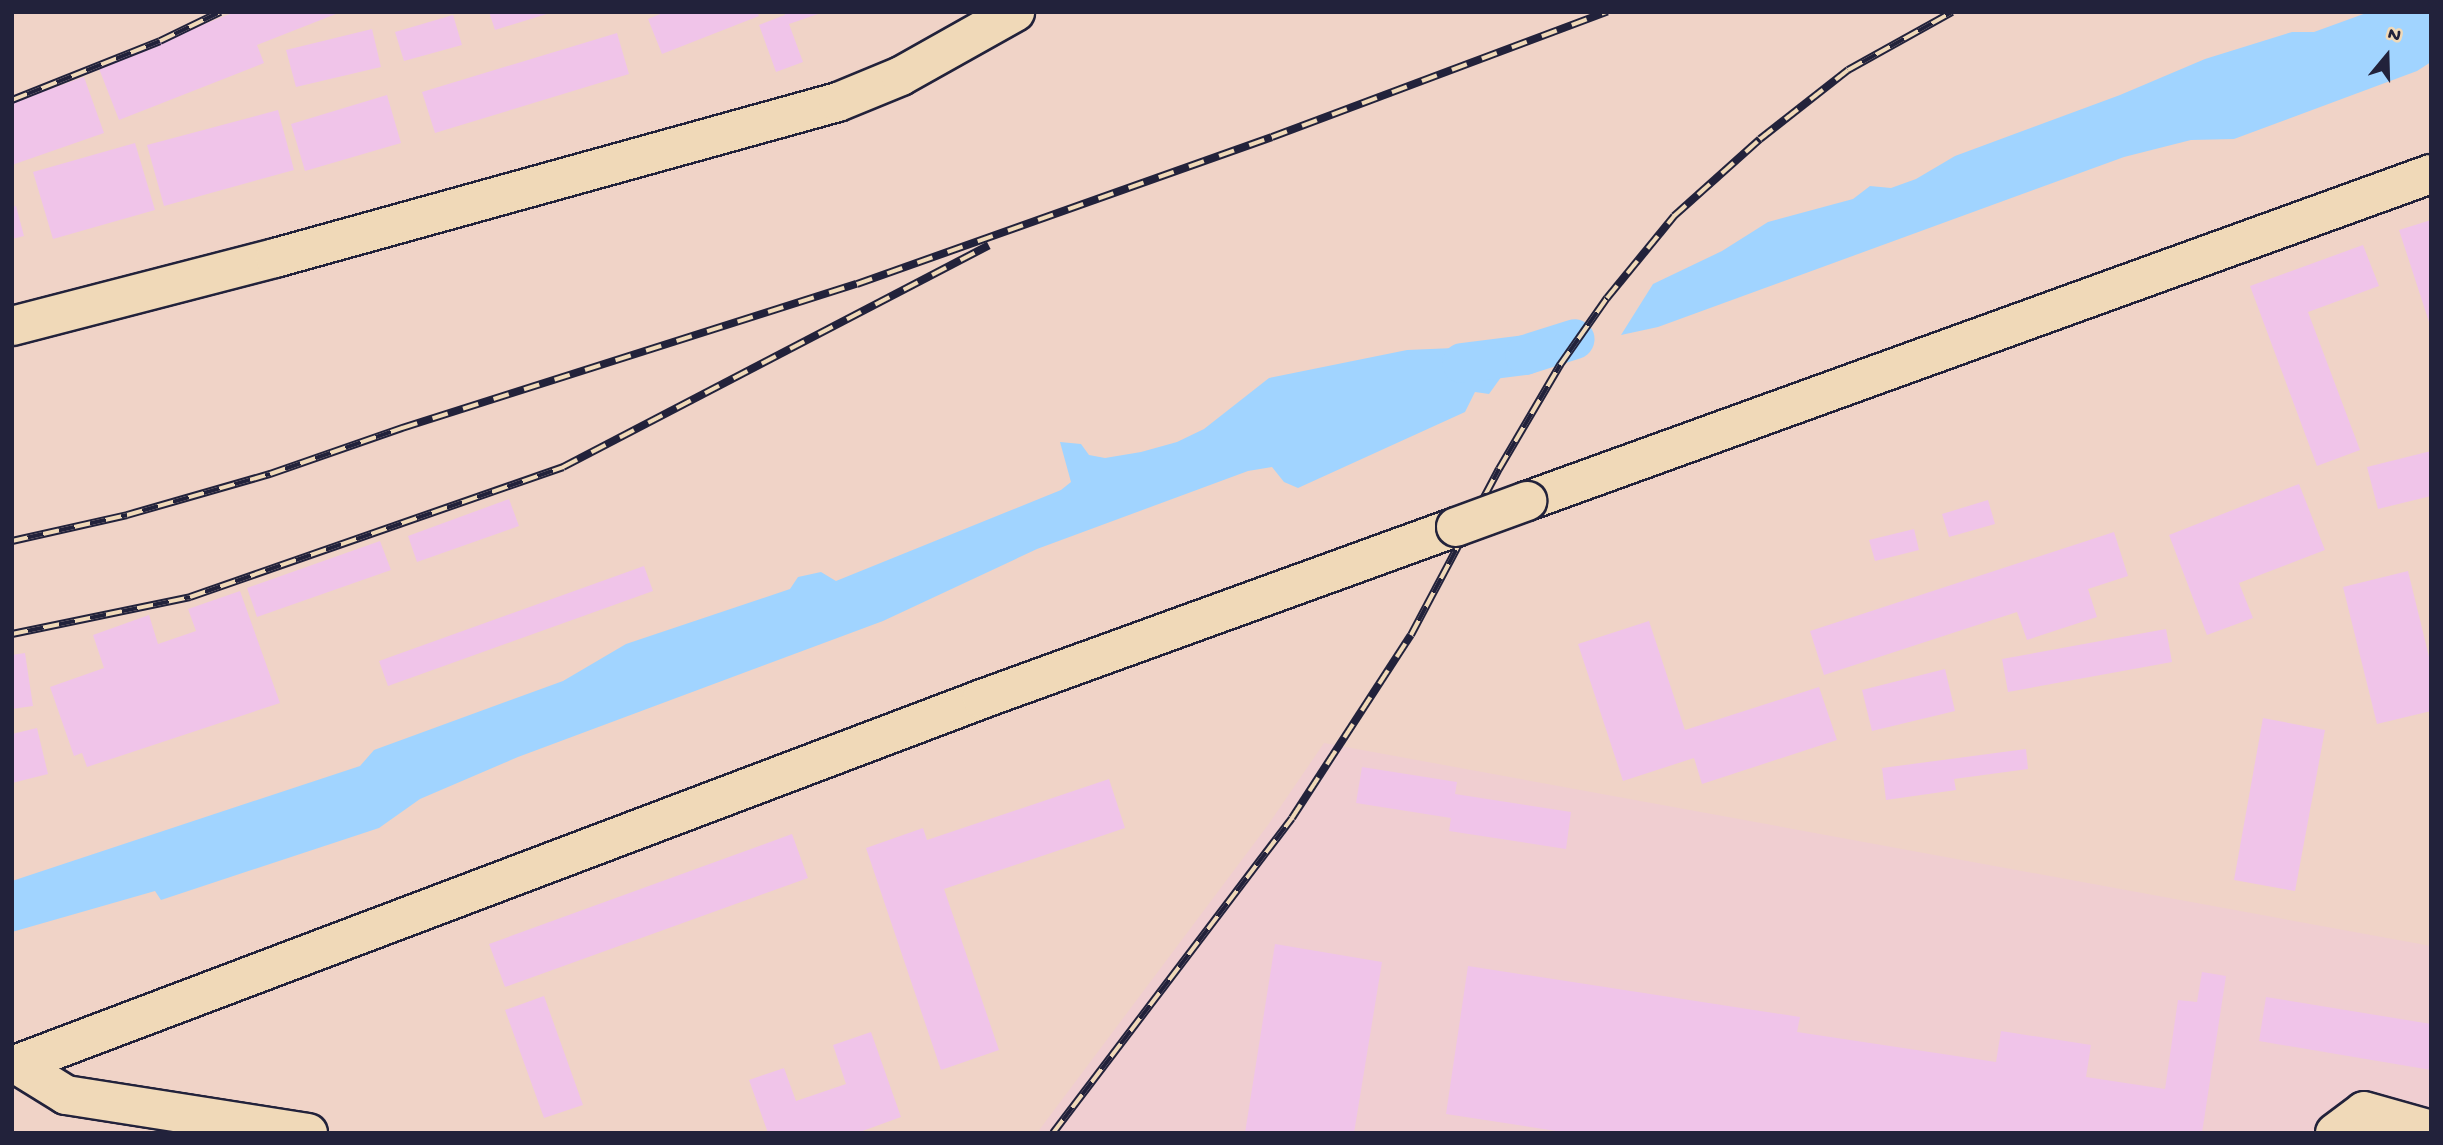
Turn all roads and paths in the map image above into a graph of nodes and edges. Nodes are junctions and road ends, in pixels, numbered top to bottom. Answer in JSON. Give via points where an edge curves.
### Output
{"nodes":[{"id":1,"x":1015,"y":12,"type":"edge"},
{"id":2,"x":2431,"y":174,"type":"edge"},
{"id":3,"x":12,"y":326,"type":"edge"},
{"id":4,"x":14,"y":1065,"type":"edge"},
{"id":5,"x":2431,"y":1130,"type":"edge"},
{"id":6,"x":308,"y":1133,"type":"edge"},
{"id":7,"x":2335,"y":1133,"type":"edge"}],
"edges":[{"from":1,"to":3,"type":"street","via":[[901,76],[838,102]]},
{"from":2,"to":4,"type":"street","bridge":true,"via":[[982,699]]},
{"from":4,"to":6,"type":"street","via":[[66,1096]]},
{"from":5,"to":7,"type":"street","via":[[2364,1111]]}]}
